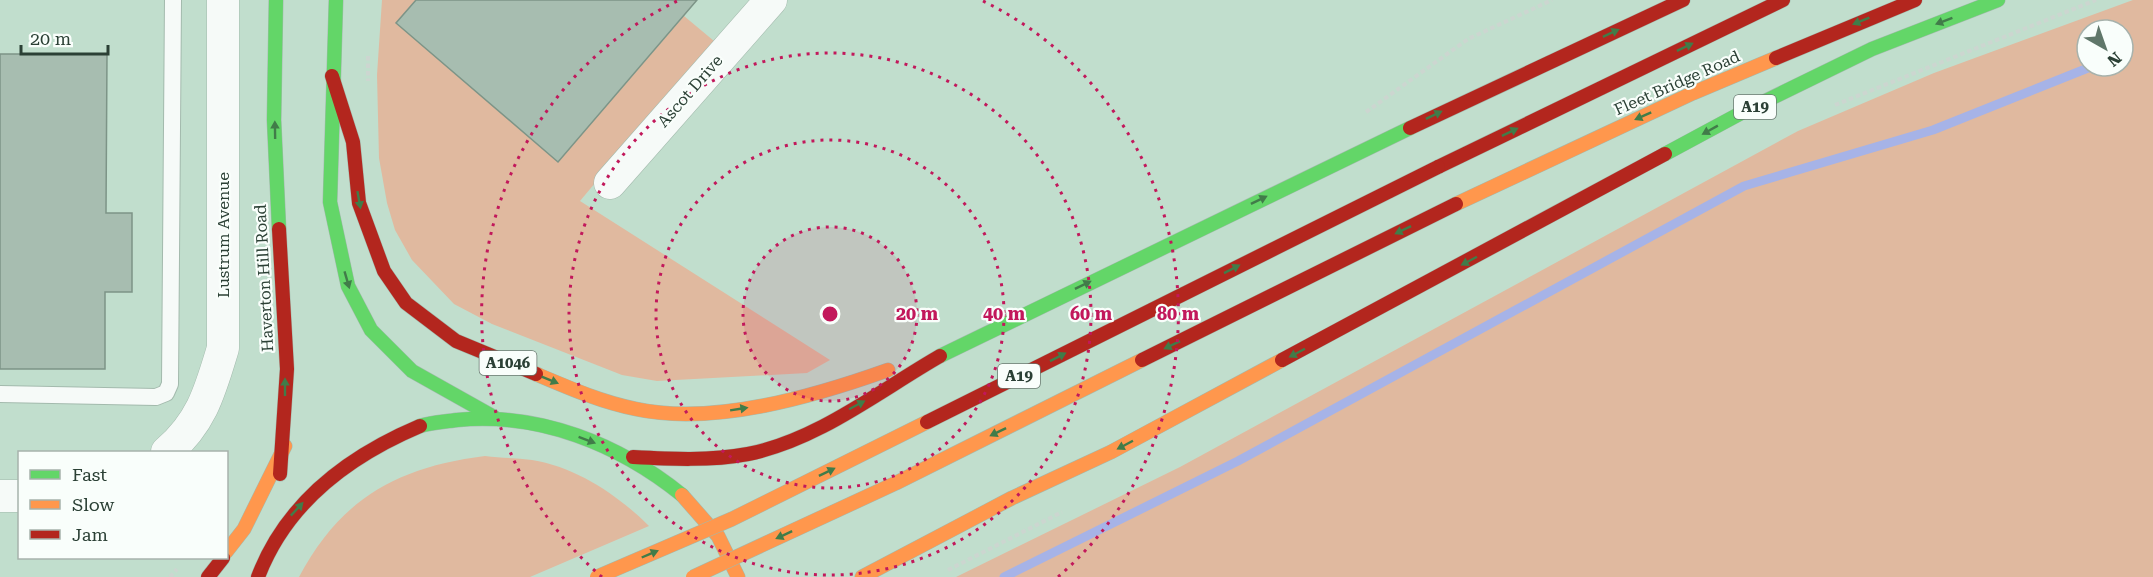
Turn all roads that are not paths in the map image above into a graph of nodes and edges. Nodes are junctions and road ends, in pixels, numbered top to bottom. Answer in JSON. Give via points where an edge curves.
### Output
{"nodes":[{"id":1,"x":173,"y":0,"type":"edge"},
{"id":2,"x":223,"y":0,"type":"edge"},
{"id":3,"x":276,"y":0,"type":"edge"},
{"id":4,"x":336,"y":0,"type":"edge"},
{"id":5,"x":771,"y":0,"type":"edge"},
{"id":6,"x":1683,"y":0,"type":"edge"},
{"id":7,"x":1783,"y":0,"type":"edge"},
{"id":8,"x":1915,"y":0,"type":"edge"},
{"id":9,"x":1998,"y":0,"type":"edge"},
{"id":10,"x":332,"y":76,"type":"junction"},
{"id":11,"x":610,"y":183,"type":"dead end"},
{"id":12,"x":955,"y":348,"type":"junction"},
{"id":13,"x":0,"y":394,"type":"edge"},
{"id":14,"x":494,"y":417,"type":"junction"},
{"id":15,"x":285,"y":446,"type":"junction"},
{"id":16,"x":169,"y":451,"type":"edge"},
{"id":17,"x":633,"y":457,"type":"junction"},
{"id":18,"x":277,"y":493,"type":"dead end"},
{"id":19,"x":0,"y":496,"type":"edge"},
{"id":20,"x":18,"y":496,"type":"edge"},
{"id":21,"x":271,"y":524,"type":"dead end"},
{"id":22,"x":228,"y":549,"type":"edge"},
{"id":23,"x":266,"y":553,"type":"junction"},
{"id":24,"x":222,"y":559,"type":"edge"},
{"id":25,"x":208,"y":577,"type":"edge"},
{"id":26,"x":258,"y":577,"type":"edge"},
{"id":27,"x":597,"y":577,"type":"edge"},
{"id":28,"x":693,"y":577,"type":"edge"},
{"id":29,"x":738,"y":577,"type":"edge"},
{"id":30,"x":862,"y":577,"type":"edge"}],
"edges":[{"from":1,"to":13,"type":"lane","via":[[170,372],[166,393],[156,397]]},
{"from":2,"to":16,"type":"street","name":"Lustrum Avenue","via":[[223,348],[207,403],[184,437]]},
{"from":15,"to":3,"type":"main road","name":"Haverton Hill Road","one_way":true,"via":[[285,334],[276,188]]},
{"from":4,"to":10,"type":"main road","number":"A1046"},
{"from":5,"to":11,"type":"street","name":"Ascot Drive"},
{"from":12,"to":6,"type":"main road","one_way":true,"via":[[1453,106]]},
{"from":27,"to":7,"type":"main road","name":"Fleet Bridge Road","number":"A19","one_way":true,"bridge":true,"via":[[743,513]]},
{"from":8,"to":28,"type":"main road","name":"Fleet Bridge Road","number":"A19","one_way":true,"bridge":true,"via":[[1693,93],[1456,204],[896,483]]},
{"from":9,"to":30,"type":"main road","number":"A19","one_way":true,"via":[[1872,49],[1743,112],[1111,452],[1012,498]]},
{"from":10,"to":12,"type":"main road","number":"A1046","one_way":true,"via":[[353,142],[359,203],[384,271],[406,303],[456,341],[601,401],[639,410],[697,414],[828,391]]},
{"from":10,"to":14,"type":"main road","number":"A1046","one_way":true,"via":[[330,202],[348,286],[371,330],[412,371]]},
{"from":17,"to":12,"type":"main road","one_way":true,"via":[[700,461],[734,457],[786,442]]},
{"from":14,"to":17,"type":"main road","number":"A1046","one_way":true,"via":[[561,429]]},
{"from":23,"to":14,"type":"main road","number":"A1046","one_way":true,"via":[[295,510],[356,457],[429,423]]},
{"from":15,"to":18,"type":"main road","name":"Haverton Hill Road"},
{"from":15,"to":22,"type":"main road","via":[[244,529]]},
{"from":17,"to":29,"type":"main road","number":"A1046","via":[[688,498],[720,534]]},
{"from":19,"to":20,"type":"street"},
{"from":21,"to":23,"type":"main road","number":"A1046"},
{"from":23,"to":26,"type":"main road","number":"A1046"},
{"from":24,"to":25,"type":"main road"}]}
